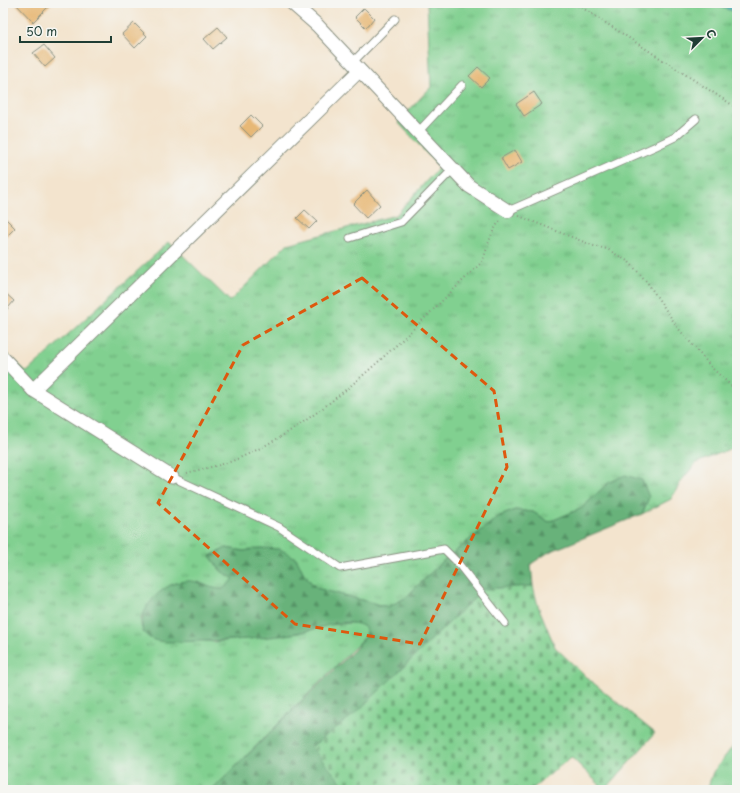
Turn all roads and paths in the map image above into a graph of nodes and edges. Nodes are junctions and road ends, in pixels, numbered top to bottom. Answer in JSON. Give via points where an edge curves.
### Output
{"nodes":[{"id":1,"x":292,"y":3,"type":"edge"},
{"id":2,"x":575,"y":3,"type":"edge"},
{"id":3,"x":395,"y":19,"type":"dead end"},
{"id":4,"x":356,"y":67,"type":"junction"},
{"id":5,"x":462,"y":85,"type":"dead end"},
{"id":6,"x":737,"y":108,"type":"edge"},
{"id":7,"x":696,"y":120,"type":"dead end"},
{"id":8,"x":419,"y":131,"type":"junction"},
{"id":9,"x":453,"y":169,"type":"junction"},
{"id":10,"x":508,"y":211,"type":"junction"},
{"id":11,"x":350,"y":238,"type":"dead end"},
{"id":12,"x":3,"y":358,"type":"edge"},
{"id":13,"x":33,"y":390,"type":"junction"},
{"id":14,"x":737,"y":391,"type":"edge"},
{"id":15,"x":172,"y":477,"type":"junction"},
{"id":16,"x":505,"y":623,"type":"dead end"}],
"edges":[{"from":1,"to":4,"type":"street","via":[[317,24]]},
{"from":2,"to":6,"type":"path"},
{"from":3,"to":4,"type":"lane"},
{"from":4,"to":8,"type":"street"},
{"from":4,"to":13,"type":"street"},
{"from":5,"to":8,"type":"lane"},
{"from":7,"to":10,"type":"lane","via":[[668,140]]},
{"from":8,"to":9,"type":"street"},
{"from":9,"to":10,"type":"street","via":[[469,186]]},
{"from":9,"to":11,"type":"lane","via":[[402,222]]},
{"from":10,"to":14,"type":"path","via":[[607,249],[629,262],[647,282],[678,328],[712,368]]},
{"from":10,"to":15,"type":"path","via":[[493,229],[482,262],[368,370],[308,419],[282,437],[236,460]]},
{"from":12,"to":13,"type":"street"},
{"from":13,"to":15,"type":"street"},
{"from":15,"to":16,"type":"lane","via":[[279,527],[340,568],[444,550],[458,562]]}]}
